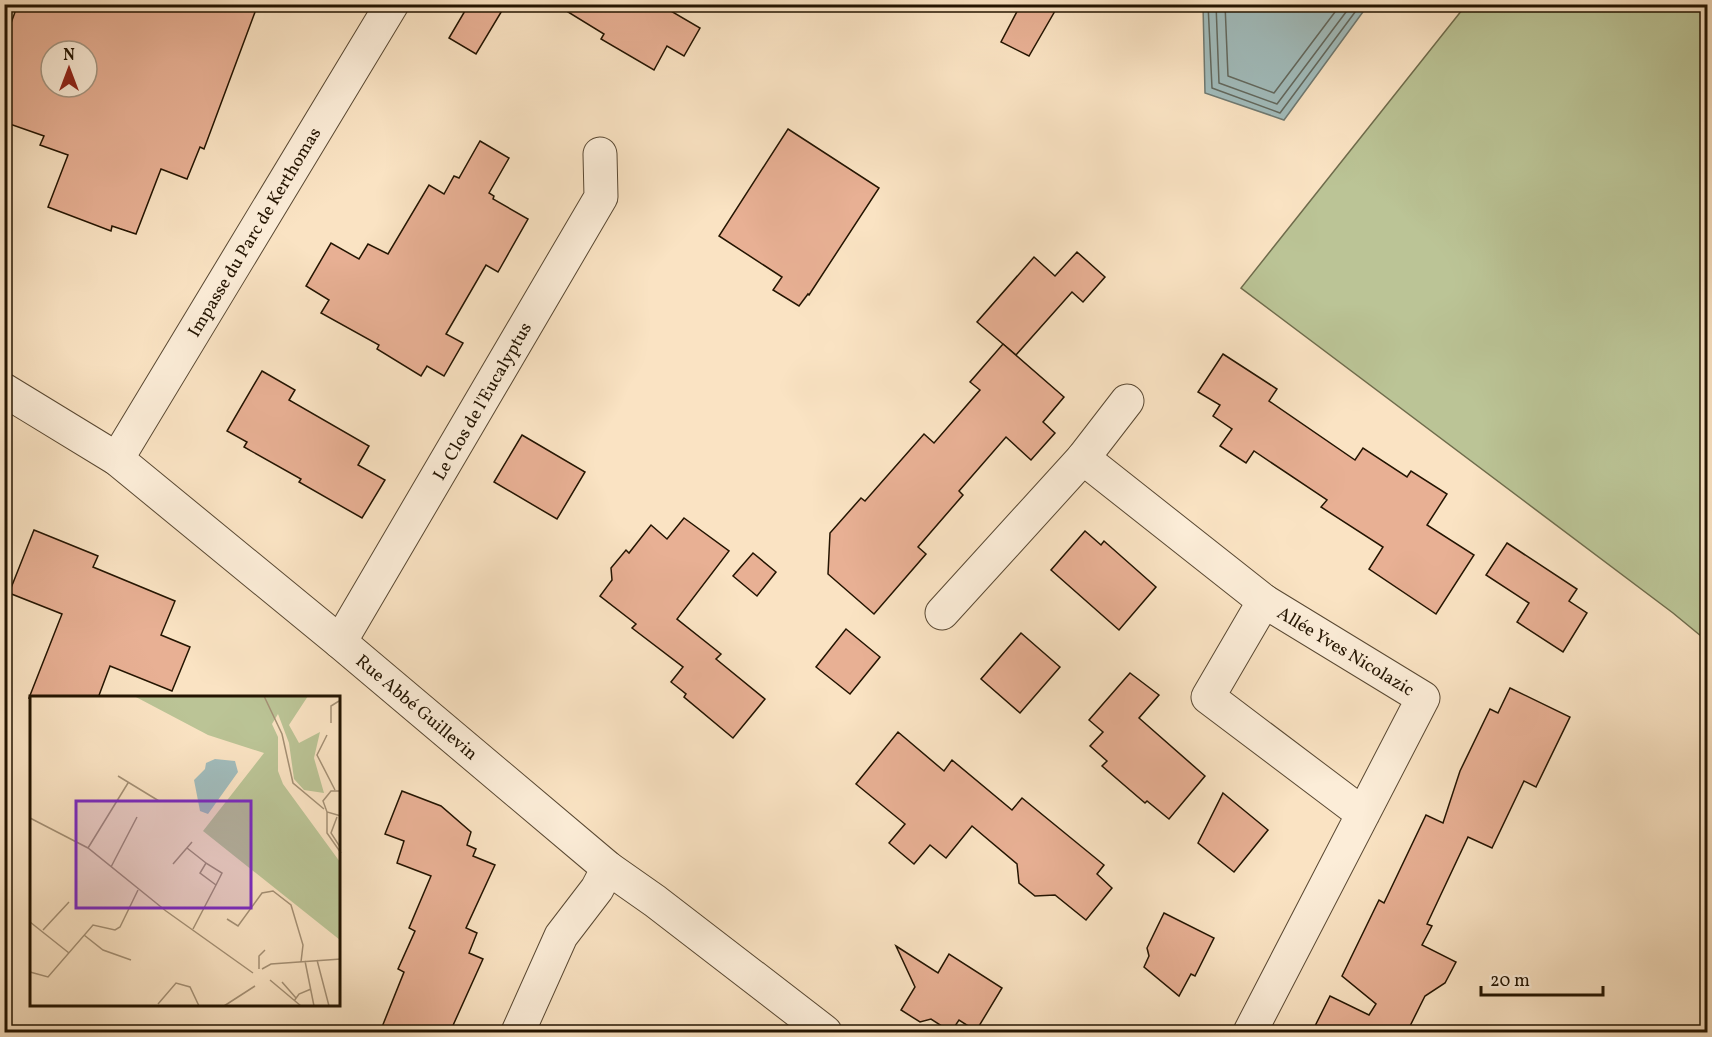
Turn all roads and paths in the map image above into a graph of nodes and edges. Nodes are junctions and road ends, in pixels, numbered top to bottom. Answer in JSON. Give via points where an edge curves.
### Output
{"nodes":[{"id":1,"x":392,"y":4,"type":"edge"},
{"id":2,"x":600,"y":154,"type":"dead end"},
{"id":3,"x":4,"y":390,"type":"edge"},
{"id":4,"x":1127,"y":401,"type":"dead end"},
{"id":5,"x":1083,"y":458,"type":"junction"},
{"id":6,"x":117,"y":459,"type":"junction"},
{"id":7,"x":1264,"y":601,"type":"junction"},
{"id":8,"x":942,"y":613,"type":"dead end"},
{"id":9,"x":340,"y":642,"type":"junction"},
{"id":10,"x":1363,"y":814,"type":"junction"},
{"id":11,"x":608,"y":868,"type":"junction"},
{"id":12,"x":518,"y":1032,"type":"edge"},
{"id":13,"x":825,"y":1032,"type":"edge"},
{"id":14,"x":1250,"y":1032,"type":"edge"}],
"edges":[{"from":1,"to":6,"type":"street","name":"Impasse du Parc de Kerthomas"},
{"from":2,"to":9,"type":"street","name":"Le Clos de l'Eucalyptus","via":[[602,196]]},
{"from":3,"to":6,"type":"street","name":"Rue Abbé Guillevin"},
{"from":4,"to":5,"type":"street"},
{"from":5,"to":7,"type":"street"},
{"from":5,"to":8,"type":"street"},
{"from":6,"to":9,"type":"street","name":"Rue Abbé Guillevin"},
{"from":7,"to":10,"type":"street","name":"Allée Yves Nicolazic","via":[[1208,697]]},
{"from":7,"to":10,"type":"street","name":"Allée Yves Nicolazic","via":[[1423,698]]},
{"from":9,"to":11,"type":"street","name":"Rue Abbé Guillevin"},
{"from":10,"to":14,"type":"street","name":"Allée Yves Nicolazic"},
{"from":11,"to":12,"type":"street","via":[[561,936]]},
{"from":11,"to":13,"type":"street","name":"Rue Abbé Guillevin"}]}
